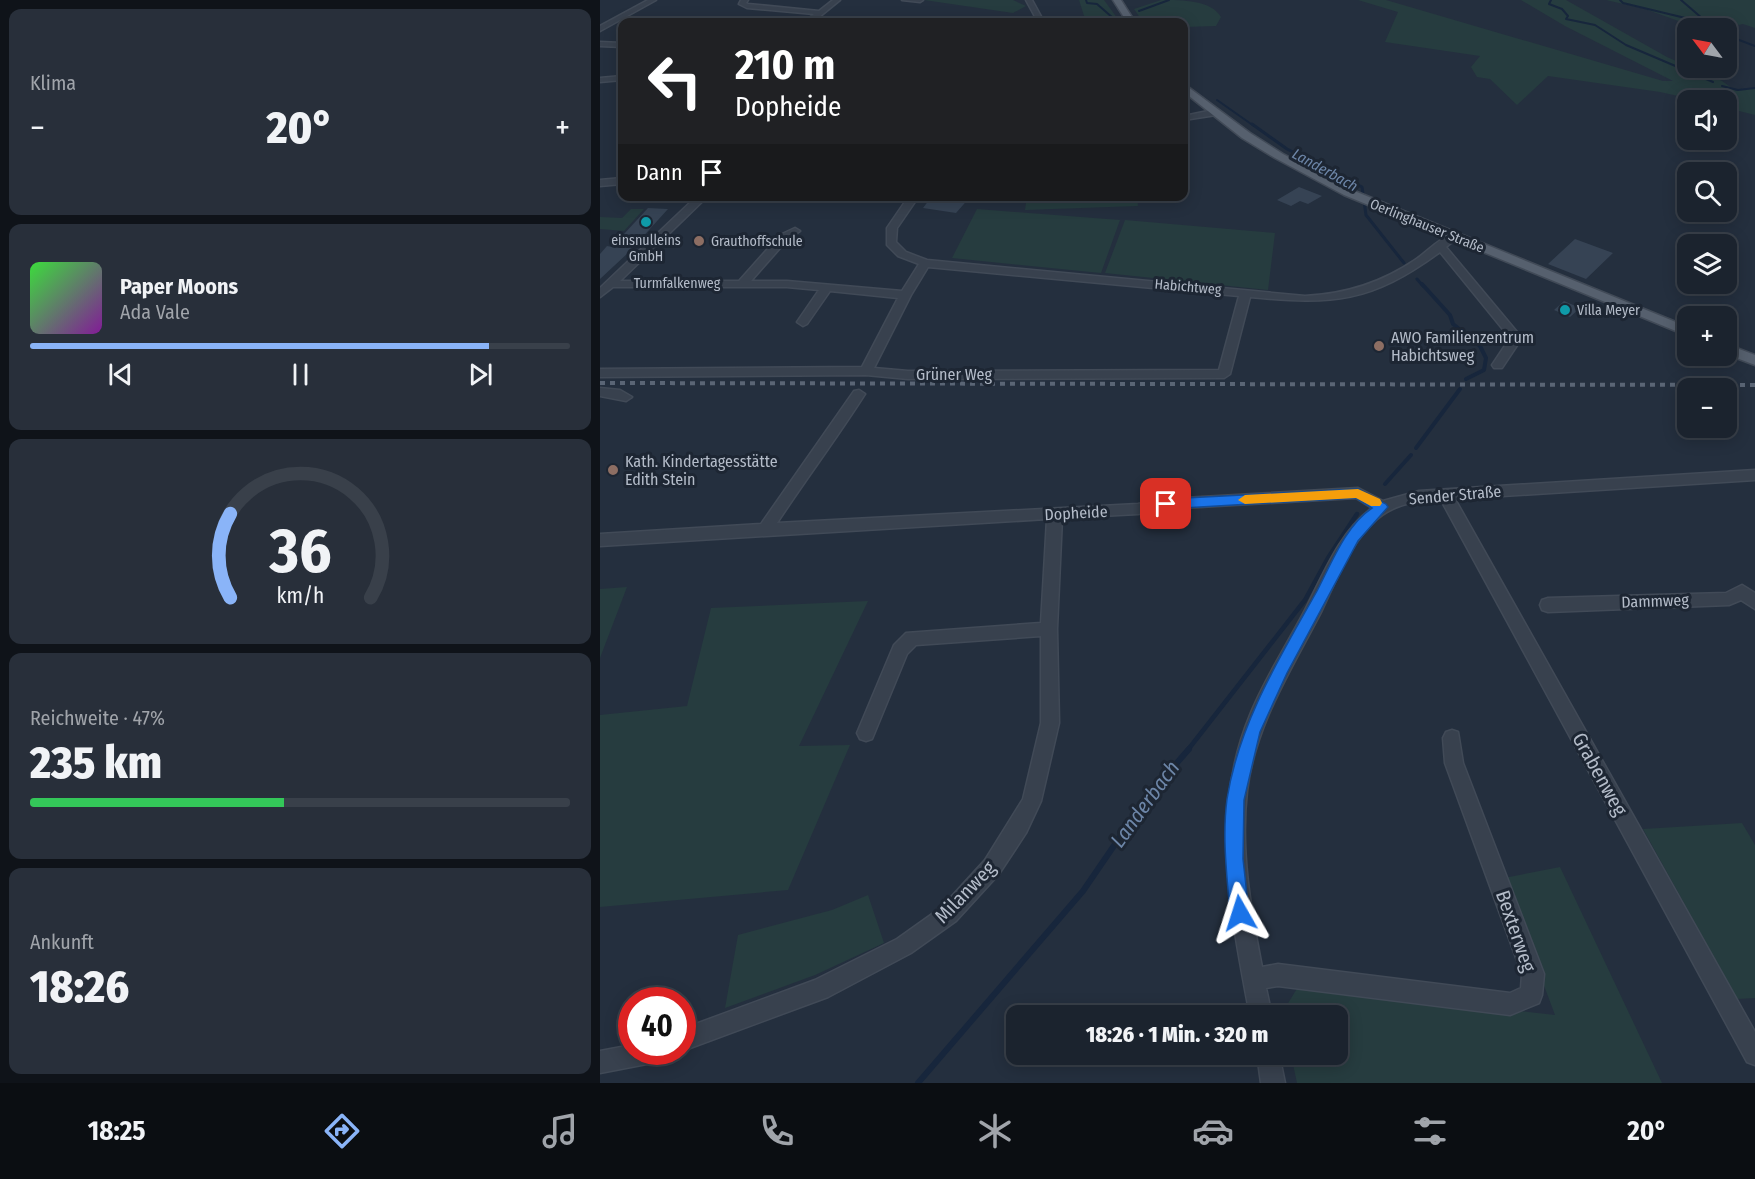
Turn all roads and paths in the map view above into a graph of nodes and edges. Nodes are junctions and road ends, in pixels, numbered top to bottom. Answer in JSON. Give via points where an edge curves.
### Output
{"nodes":[{"id":1,"x":653,"y":0,"type":"edge"},
{"id":2,"x":745,"y":0,"type":"edge"},
{"id":3,"x":837,"y":0,"type":"edge"},
{"id":4,"x":905,"y":0,"type":"edge"},
{"id":5,"x":1029,"y":0,"type":"edge"},
{"id":6,"x":1117,"y":0,"type":"edge"},
{"id":7,"x":921,"y":1,"type":"edge"},
{"id":8,"x":822,"y":13,"type":"junction"},
{"id":9,"x":620,"y":18,"type":"edge"},
{"id":10,"x":815,"y":18,"type":"edge"},
{"id":11,"x":1039,"y":18,"type":"edge"},
{"id":12,"x":1128,"y":18,"type":"edge"},
{"id":13,"x":618,"y":19,"type":"edge"},
{"id":14,"x":600,"y":29,"type":"edge"},
{"id":15,"x":600,"y":44,"type":"edge"},
{"id":16,"x":618,"y":45,"type":"edge"},
{"id":17,"x":618,"y":78,"type":"edge"},
{"id":18,"x":600,"y":80,"type":"edge"},
{"id":19,"x":1188,"y":91,"type":"edge"},
{"id":20,"x":1213,"y":113,"type":"junction"},
{"id":21,"x":1188,"y":117,"type":"edge"},
{"id":22,"x":618,"y":181,"type":"edge"},
{"id":23,"x":600,"y":183,"type":"edge"},
{"id":24,"x":698,"y":201,"type":"edge"},
{"id":25,"x":911,"y":201,"type":"edge"},
{"id":26,"x":795,"y":231,"type":"dead end"},
{"id":27,"x":1453,"y":237,"type":"junction"},
{"id":28,"x":1439,"y":247,"type":"junction"},
{"id":29,"x":925,"y":263,"type":"junction"},
{"id":30,"x":743,"y":283,"type":"junction"},
{"id":31,"x":611,"y":284,"type":"junction"},
{"id":32,"x":827,"y":288,"type":"junction"},
{"id":33,"x":1246,"y":292,"type":"junction"},
{"id":34,"x":600,"y":294,"type":"edge"},
{"id":35,"x":905,"y":295,"type":"junction"},
{"id":36,"x":803,"y":322,"type":"dead end"},
{"id":37,"x":1677,"y":328,"type":"edge"},
{"id":38,"x":1737,"y":353,"type":"edge"},
{"id":39,"x":1755,"y":360,"type":"edge"},
{"id":40,"x":1498,"y":365,"type":"dead end"},
{"id":41,"x":866,"y":371,"type":"junction"},
{"id":42,"x":600,"y":373,"type":"edge"},
{"id":43,"x":600,"y":392,"type":"edge"},
{"id":44,"x":859,"y":394,"type":"dead end"},
{"id":45,"x":626,"y":397,"type":"dead end"},
{"id":46,"x":1755,"y":475,"type":"edge"},
{"id":47,"x":1445,"y":494,"type":"junction"},
{"id":48,"x":1382,"y":507,"type":"junction"},
{"id":49,"x":1055,"y":514,"type":"junction"},
{"id":50,"x":765,"y":530,"type":"junction"},
{"id":51,"x":600,"y":540,"type":"edge"},
{"id":52,"x":1755,"y":603,"type":"edge"},
{"id":53,"x":1548,"y":605,"type":"dead end"},
{"id":54,"x":1049,"y":629,"type":"junction"},
{"id":55,"x":866,"y":733,"type":"dead end"},
{"id":56,"x":1452,"y":738,"type":"dead end"},
{"id":57,"x":1254,"y":980,"type":"junction"},
{"id":58,"x":1259,"y":1005,"type":"edge"},
{"id":59,"x":696,"y":1035,"type":"edge"},
{"id":60,"x":1755,"y":1054,"type":"edge"},
{"id":61,"x":618,"y":1059,"type":"edge"},
{"id":62,"x":600,"y":1062,"type":"edge"},
{"id":63,"x":1269,"y":1065,"type":"edge"},
{"id":64,"x":1271,"y":1082,"type":"edge"}],
"edges":[{"from":1,"to":9,"type":"street"},
{"from":2,"to":8,"type":"street","via":[[742,4],[747,6]]},
{"from":3,"to":8,"type":"street"},
{"from":4,"to":7,"type":"street"},
{"from":5,"to":11,"type":"street"},
{"from":6,"to":12,"type":"main road"},
{"from":8,"to":10,"type":"street"},
{"from":13,"to":14,"type":"street"},
{"from":15,"to":16,"type":"street"},
{"from":17,"to":18,"type":"street"},
{"from":19,"to":20,"type":"main road","name":"Oerlinghauser Straße"},
{"from":20,"to":21,"type":"street"},
{"from":20,"to":27,"type":"main road","name":"Oerlinghauser Straße","via":[[1265,149],[1353,196]]},
{"from":22,"to":23,"type":"street"},
{"from":24,"to":31,"type":"street"},
{"from":25,"to":29,"type":"street","name":"Habichtweg","via":[[892,228],[891,243],[902,254]]},
{"from":26,"to":30,"type":"street","name":"Turmfalkenweg","via":[[784,237]]},
{"from":27,"to":28,"type":"street","name":"Habichtweg"},
{"from":27,"to":37,"type":"main road","name":"Oerlinghauser Straße"},
{"from":28,"to":33,"type":"street","name":"Habichtweg","via":[[1383,285],[1358,293],[1305,299]]},
{"from":28,"to":40,"type":"street","via":[[1516,338]]},
{"from":29,"to":33,"type":"street","name":"Habichtweg"},
{"from":29,"to":35,"type":"street"},
{"from":30,"to":31,"type":"street","name":"Turmfalkenweg"},
{"from":30,"to":32,"type":"street","name":"Turmfalkenweg"},
{"from":31,"to":34,"type":"street"},
{"from":32,"to":35,"type":"street","name":"Turmfalkenweg"},
{"from":32,"to":36,"type":"street"},
{"from":33,"to":41,"type":"street","name":"Grüner Weg","via":[[1224,374],[908,375]]},
{"from":35,"to":41,"type":"street"},
{"from":38,"to":39,"type":"main road"},
{"from":41,"to":42,"type":"street","name":"Grüner Weg"},
{"from":43,"to":45,"type":"street"},
{"from":44,"to":50,"type":"street"},
{"from":46,"to":47,"type":"street","name":"Sender Straße"},
{"from":47,"to":48,"type":"street","name":"Sender Straße","via":[[1419,496]]},
{"from":47,"to":60,"type":"street","name":"Grabenweg"},
{"from":48,"to":49,"type":"street","name":"Dopheide","via":[[1358,494],[1346,494]]},
{"from":48,"to":57,"type":"street","name":"Sender Straße","via":[[1353,537],[1272,687],[1246,752],[1236,800],[1234,859]]},
{"from":49,"to":50,"type":"street","name":"Dopheide"},
{"from":49,"to":54,"type":"street","name":"Milanweg"},
{"from":50,"to":51,"type":"street","name":"Dopheide"},
{"from":52,"to":53,"type":"street","name":"Dammweg","via":[[1742,591],[1729,599]]},
{"from":54,"to":55,"type":"street","via":[[912,638],[900,650]]},
{"from":54,"to":59,"type":"street","name":"Milanweg","via":[[1050,723],[1040,772],[1032,801],[993,867],[949,914],[904,946],[820,989]]},
{"from":56,"to":57,"type":"street","name":"Bexterweg","via":[[1454,763],[1533,974],[1531,995],[1510,1004],[1278,975]]},
{"from":57,"to":58,"type":"street","name":"Sender Straße"},
{"from":61,"to":62,"type":"street"},
{"from":63,"to":64,"type":"street"}]}
